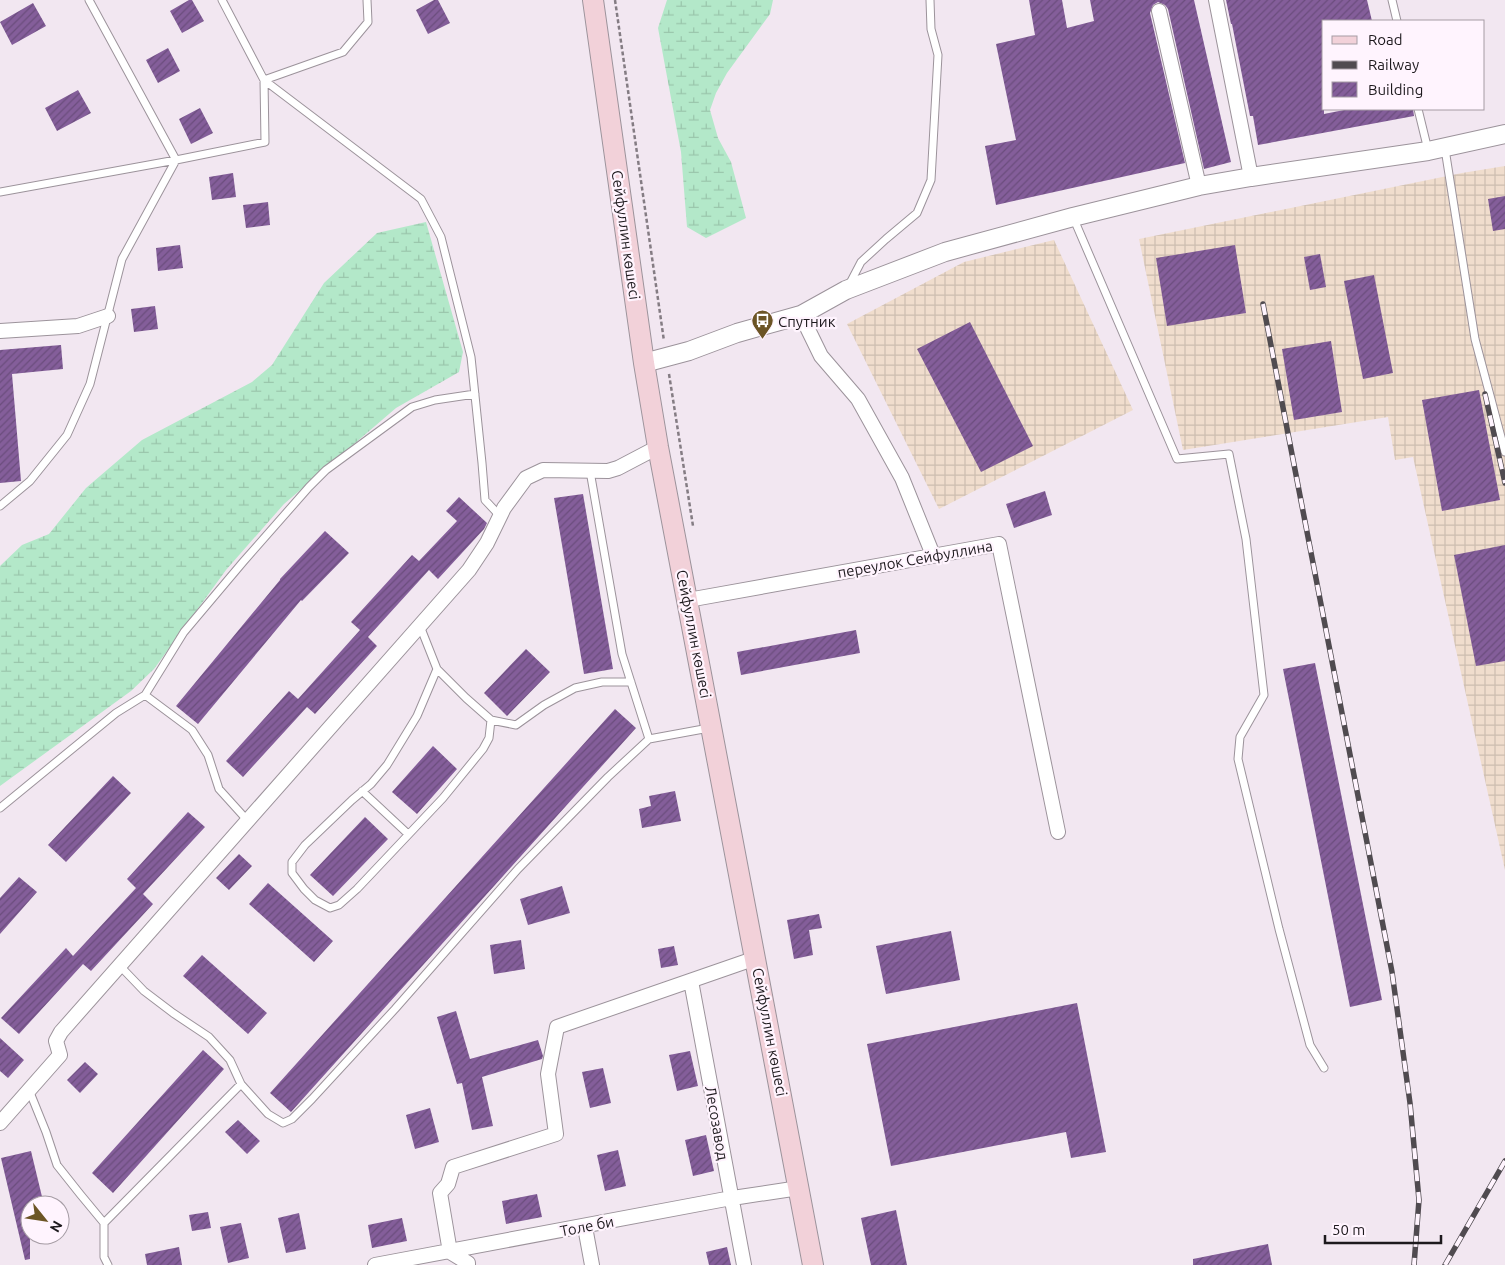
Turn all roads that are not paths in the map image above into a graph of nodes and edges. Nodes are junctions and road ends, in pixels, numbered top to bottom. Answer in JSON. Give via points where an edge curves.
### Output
{"nodes":[{"id":1,"x":90,"y":0,"type":"edge"},
{"id":2,"x":222,"y":0,"type":"edge"},
{"id":3,"x":367,"y":0,"type":"edge"},
{"id":4,"x":593,"y":0,"type":"edge"},
{"id":5,"x":930,"y":0,"type":"edge"},
{"id":6,"x":1216,"y":0,"type":"edge"},
{"id":7,"x":1392,"y":0,"type":"edge"},
{"id":8,"x":1159,"y":11,"type":"dead end"},
{"id":9,"x":1397,"y":20,"type":"edge"},
{"id":10,"x":264,"y":80,"type":"junction"},
{"id":11,"x":1418,"y":110,"type":"edge"},
{"id":12,"x":1505,"y":134,"type":"edge"},
{"id":13,"x":1437,"y":149,"type":"junction"},
{"id":14,"x":176,"y":160,"type":"junction"},
{"id":15,"x":1251,"y":176,"type":"junction"},
{"id":16,"x":1199,"y":186,"type":"junction"},
{"id":17,"x":0,"y":192,"type":"edge"},
{"id":18,"x":1073,"y":217,"type":"junction"},
{"id":19,"x":846,"y":290,"type":"junction"},
{"id":20,"x":801,"y":315,"type":"junction"},
{"id":21,"x":108,"y":316,"type":"junction"},
{"id":22,"x":0,"y":331,"type":"edge"},
{"id":23,"x":644,"y":363,"type":"junction"},
{"id":24,"x":475,"y":394,"type":"junction"},
{"id":25,"x":658,"y":447,"type":"junction"},
{"id":26,"x":1505,"y":452,"type":"edge"},
{"id":27,"x":590,"y":471,"type":"junction"},
{"id":28,"x":0,"y":506,"type":"edge"},
{"id":29,"x":500,"y":516,"type":"junction"},
{"id":30,"x":933,"y":556,"type":"junction"},
{"id":31,"x":688,"y":600,"type":"junction"},
{"id":32,"x":420,"y":625,"type":"junction"},
{"id":33,"x":437,"y":669,"type":"junction"},
{"id":34,"x":631,"y":682,"type":"junction"},
{"id":35,"x":145,"y":694,"type":"junction"},
{"id":36,"x":491,"y":720,"type":"junction"},
{"id":37,"x":712,"y":728,"type":"junction"},
{"id":38,"x":649,"y":739,"type":"junction"},
{"id":39,"x":362,"y":791,"type":"junction"},
{"id":40,"x":0,"y":808,"type":"edge"},
{"id":41,"x":247,"y":820,"type":"junction"},
{"id":42,"x":1058,"y":832,"type":"dead end"},
{"id":43,"x":408,"y":834,"type":"junction"},
{"id":44,"x":756,"y":958,"type":"junction"},
{"id":45,"x":120,"y":966,"type":"junction"},
{"id":46,"x":691,"y":981,"type":"junction"},
{"id":47,"x":1324,"y":1068,"type":"dead end"},
{"id":48,"x":241,"y":1084,"type":"junction"},
{"id":49,"x":29,"y":1090,"type":"junction"},
{"id":50,"x":0,"y":1123,"type":"edge"},
{"id":51,"x":799,"y":1188,"type":"junction"},
{"id":52,"x":731,"y":1199,"type":"junction"},
{"id":53,"x":104,"y":1223,"type":"junction"},
{"id":54,"x":585,"y":1227,"type":"junction"},
{"id":55,"x":450,"y":1252,"type":"junction"},
{"id":56,"x":108,"y":1265,"type":"edge"},
{"id":57,"x":375,"y":1265,"type":"edge"},
{"id":58,"x":468,"y":1265,"type":"edge"},
{"id":59,"x":592,"y":1265,"type":"edge"},
{"id":60,"x":744,"y":1265,"type":"edge"},
{"id":61,"x":813,"y":1265,"type":"edge"}],
"edges":[{"from":1,"to":14,"type":"lane"},
{"from":2,"to":10,"type":"lane"},
{"from":3,"to":10,"type":"lane","via":[[368,22],[343,52]]},
{"from":4,"to":23,"type":"main road","name":"Сейфуллин көшесі"},
{"from":5,"to":19,"type":"lane","via":[[938,55],[931,180],[917,212],[861,262]]},
{"from":6,"to":15,"type":"street"},
{"from":7,"to":9,"type":"lane"},
{"from":8,"to":16,"type":"street"},
{"from":10,"to":14,"type":"lane","via":[[265,142]]},
{"from":10,"to":24,"type":"lane","via":[[421,199],[441,237],[471,357]]},
{"from":11,"to":13,"type":"lane"},
{"from":12,"to":13,"type":"street"},
{"from":13,"to":15,"type":"street"},
{"from":13,"to":26,"type":"lane","via":[[1475,339]]},
{"from":14,"to":17,"type":"lane"},
{"from":14,"to":21,"type":"lane","via":[[122,259]]},
{"from":15,"to":16,"type":"street"},
{"from":16,"to":18,"type":"street"},
{"from":18,"to":19,"type":"street","via":[[945,252]]},
{"from":18,"to":47,"type":"lane","via":[[1177,459],[1229,454],[1246,539],[1264,695],[1240,737],[1238,759],[1278,929],[1310,1045]]},
{"from":19,"to":20,"type":"street"},
{"from":20,"to":23,"type":"street"},
{"from":20,"to":30,"type":"street","via":[[821,356],[858,399],[902,478]]},
{"from":21,"to":22,"type":"street","via":[[78,326]]},
{"from":21,"to":28,"type":"lane","via":[[90,384],[67,435],[30,481]]},
{"from":23,"to":25,"type":"main road","name":"Сейфуллин көшесі"},
{"from":24,"to":29,"type":"lane","via":[[485,500]]},
{"from":24,"to":35,"type":"lane","via":[[412,407],[326,470],[184,632]]},
{"from":25,"to":27,"type":"street","via":[[618,468]]},
{"from":25,"to":31,"type":"main road","name":"Сейфуллин көшесі"},
{"from":27,"to":29,"type":"street","via":[[543,470],[526,478]]},
{"from":27,"to":34,"type":"lane","via":[[622,654]]},
{"from":29,"to":32,"type":"street","via":[[469,570]]},
{"from":30,"to":31,"type":"street","name":"переулок Сейфуллина"},
{"from":30,"to":42,"type":"street","name":"переулок Сейфуллина","via":[[999,544]]},
{"from":31,"to":37,"type":"main road","name":"Сейфуллин көшесі"},
{"from":32,"to":33,"type":"lane"},
{"from":32,"to":41,"type":"street"},
{"from":33,"to":36,"type":"lane"},
{"from":33,"to":39,"type":"lane","via":[[417,716],[387,765]]},
{"from":34,"to":36,"type":"lane","via":[[602,682],[575,688],[516,725]]},
{"from":34,"to":38,"type":"lane"},
{"from":35,"to":40,"type":"lane","via":[[116,713]]},
{"from":35,"to":41,"type":"lane","via":[[192,730],[208,755],[220,788]]},
{"from":36,"to":43,"type":"lane","via":[[489,738],[483,749]]},
{"from":37,"to":38,"type":"lane"},
{"from":37,"to":44,"type":"main road","name":"Сейфуллин көшесі"},
{"from":38,"to":48,"type":"lane","via":[[518,869],[395,1009],[292,1119],[283,1123],[268,1114]]},
{"from":39,"to":43,"type":"lane"},
{"from":39,"to":43,"type":"lane","via":[[305,845],[292,862],[292,873],[315,900],[330,908],[339,905]]},
{"from":41,"to":45,"type":"street"},
{"from":44,"to":46,"type":"street"},
{"from":44,"to":51,"type":"main road","name":"Сейфуллин көшесі"},
{"from":45,"to":48,"type":"lane","via":[[173,1014],[210,1037],[230,1060]]},
{"from":45,"to":49,"type":"street","via":[[61,1032],[56,1041],[60,1055]]},
{"from":46,"to":52,"type":"street","name":"Лесозавод"},
{"from":46,"to":55,"type":"street","via":[[557,1027],[548,1074],[556,1134],[453,1167],[448,1184],[440,1193]]},
{"from":48,"to":53,"type":"lane"},
{"from":49,"to":50,"type":"street"},
{"from":49,"to":53,"type":"lane","via":[[58,1165]]},
{"from":51,"to":52,"type":"street","name":"Толе би"},
{"from":51,"to":61,"type":"main road","name":"Сейфуллин көшесі"},
{"from":52,"to":54,"type":"street","name":"Толе би"},
{"from":52,"to":60,"type":"street","name":"Лесозавод"},
{"from":53,"to":56,"type":"lane","via":[[104,1257]]},
{"from":54,"to":55,"type":"street","name":"Толе би"},
{"from":54,"to":59,"type":"street"},
{"from":55,"to":57,"type":"street","name":"Толе би"},
{"from":55,"to":58,"type":"street"}]}
